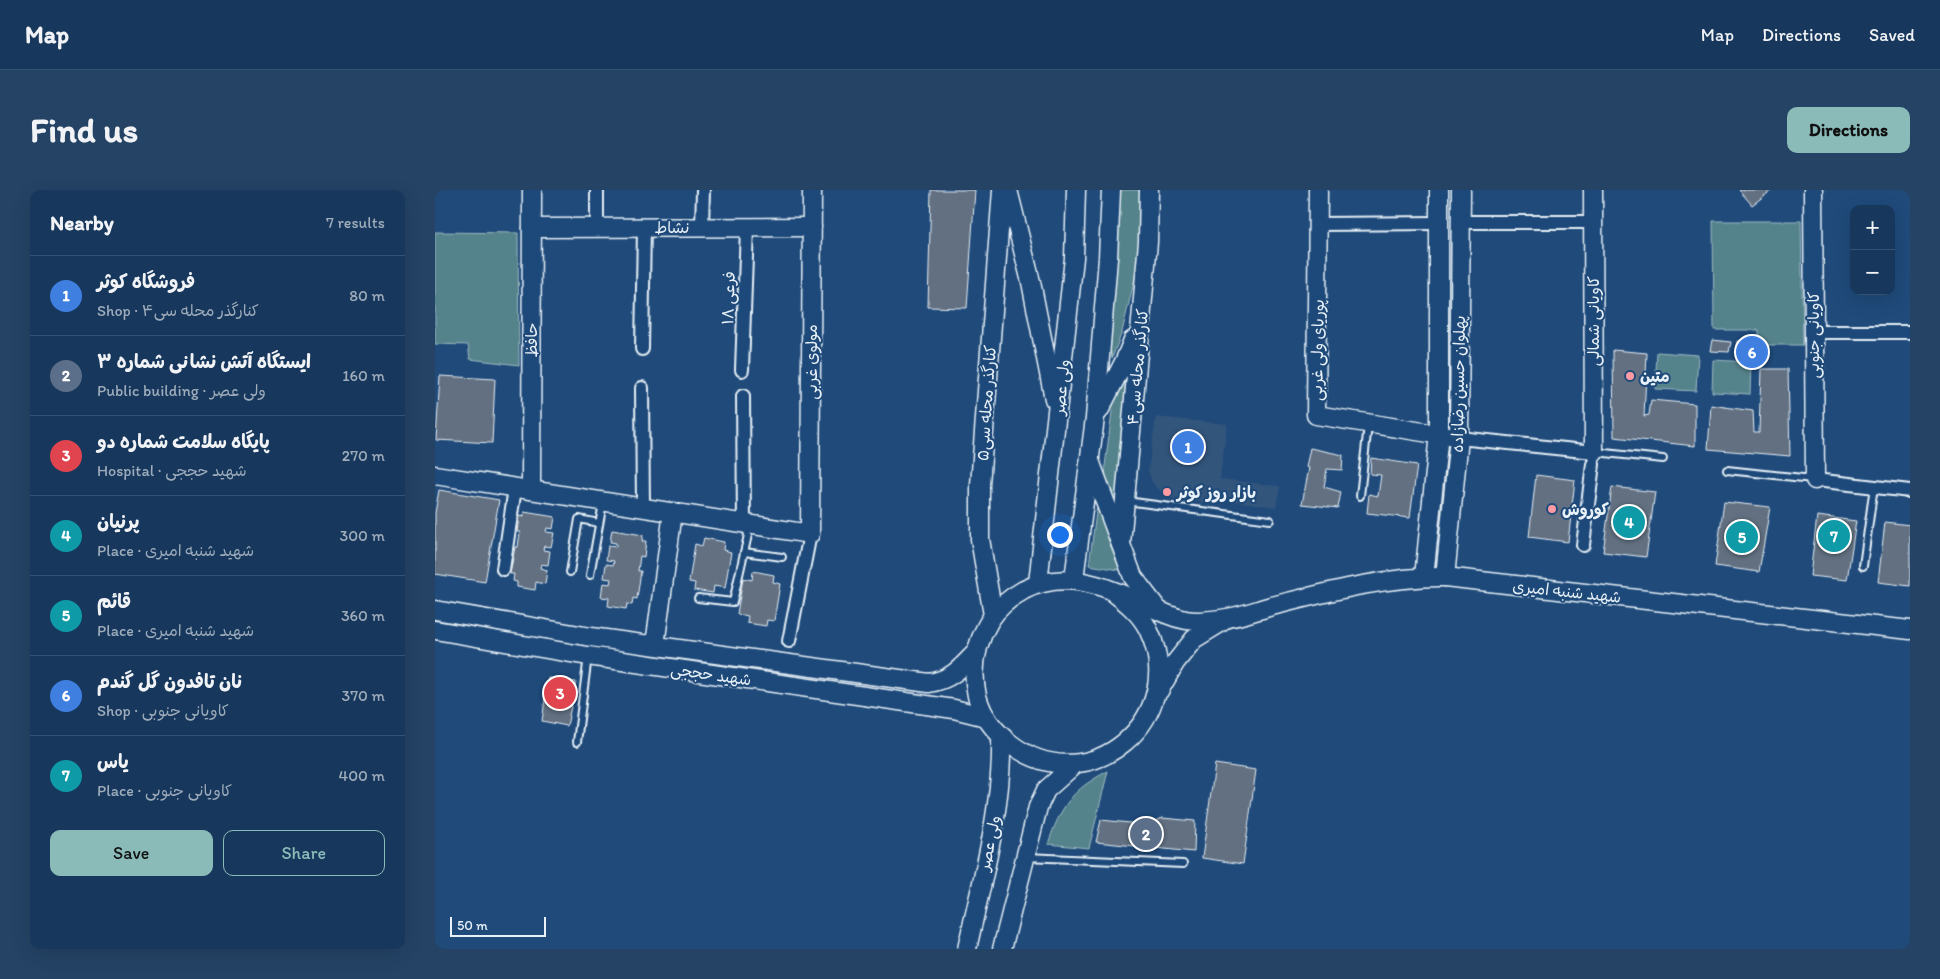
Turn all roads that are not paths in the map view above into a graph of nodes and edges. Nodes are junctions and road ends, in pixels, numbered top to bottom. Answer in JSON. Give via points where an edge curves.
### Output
{"nodes":[{"id":1,"x":532,"y":190,"type":"edge"},
{"id":2,"x":597,"y":190,"type":"edge"},
{"id":3,"x":703,"y":190,"type":"edge"},
{"id":4,"x":812,"y":190,"type":"edge"},
{"id":5,"x":1001,"y":190,"type":"edge"},
{"id":6,"x":1008,"y":190,"type":"edge"},
{"id":7,"x":1076,"y":190,"type":"edge"},
{"id":8,"x":1111,"y":190,"type":"edge"},
{"id":9,"x":1149,"y":190,"type":"edge"},
{"id":10,"x":1318,"y":190,"type":"edge"},
{"id":11,"x":1439,"y":190,"type":"edge"},
{"id":12,"x":1461,"y":190,"type":"edge"},
{"id":13,"x":1593,"y":190,"type":"edge"},
{"id":14,"x":1813,"y":190,"type":"edge"},
{"id":15,"x":1461,"y":222,"type":"junction"},
{"id":16,"x":1593,"y":222,"type":"junction"},
{"id":17,"x":1439,"y":223,"type":"junction"},
{"id":18,"x":1318,"y":224,"type":"junction"},
{"id":19,"x":702,"y":227,"type":"junction"},
{"id":20,"x":747,"y":227,"type":"junction"},
{"id":21,"x":812,"y":227,"type":"junction"},
{"id":22,"x":532,"y":228,"type":"junction"},
{"id":23,"x":597,"y":228,"type":"junction"},
{"id":24,"x":643,"y":228,"type":"junction"},
{"id":25,"x":1141,"y":320,"type":"junction"},
{"id":26,"x":1813,"y":332,"type":"junction"},
{"id":27,"x":1910,"y":332,"type":"edge"},
{"id":28,"x":642,"y":349,"type":"dead end"},
{"id":29,"x":742,"y":370,"type":"dead end"},
{"id":30,"x":642,"y":388,"type":"dead end"},
{"id":31,"x":743,"y":396,"type":"dead end"},
{"id":32,"x":1058,"y":418,"type":"junction"},
{"id":33,"x":1095,"y":418,"type":"junction"},
{"id":34,"x":1368,"y":423,"type":"junction"},
{"id":35,"x":1439,"y":434,"type":"junction"},
{"id":36,"x":1459,"y":438,"type":"junction"},
{"id":37,"x":1593,"y":458,"type":"junction"},
{"id":38,"x":1089,"y":459,"type":"junction"},
{"id":39,"x":1663,"y":459,"type":"dead end"},
{"id":40,"x":1727,"y":470,"type":"dead end"},
{"id":41,"x":435,"y":475,"type":"edge"},
{"id":42,"x":1815,"y":480,"type":"junction"},
{"id":43,"x":1874,"y":486,"type":"junction"},
{"id":44,"x":523,"y":489,"type":"junction"},
{"id":45,"x":1910,"y":491,"type":"edge"},
{"id":46,"x":1360,"y":496,"type":"dead end"},
{"id":47,"x":1125,"y":501,"type":"junction"},
{"id":48,"x":603,"y":502,"type":"junction"},
{"id":49,"x":643,"y":508,"type":"junction"},
{"id":50,"x":673,"y":512,"type":"junction"},
{"id":51,"x":1269,"y":520,"type":"dead end"},
{"id":52,"x":599,"y":522,"type":"junction"},
{"id":53,"x":745,"y":524,"type":"junction"},
{"id":54,"x":810,"y":534,"type":"junction"},
{"id":55,"x":1121,"y":544,"type":"junction"},
{"id":56,"x":1583,"y":545,"type":"dead end"},
{"id":57,"x":744,"y":552,"type":"junction"},
{"id":58,"x":782,"y":556,"type":"dead end"},
{"id":59,"x":1863,"y":566,"type":"dead end"},
{"id":60,"x":503,"y":569,"type":"dead end"},
{"id":61,"x":570,"y":572,"type":"dead end"},
{"id":62,"x":591,"y":575,"type":"dead end"},
{"id":63,"x":1424,"y":577,"type":"junction"},
{"id":64,"x":1445,"y":577,"type":"junction"},
{"id":65,"x":1074,"y":579,"type":"junction"},
{"id":66,"x":1038,"y":583,"type":"junction"},
{"id":67,"x":1113,"y":592,"type":"junction"},
{"id":68,"x":699,"y":598,"type":"dead end"},
{"id":69,"x":435,"y":610,"type":"edge"},
{"id":70,"x":1161,"y":613,"type":"junction"},
{"id":71,"x":993,"y":615,"type":"junction"},
{"id":72,"x":1228,"y":618,"type":"junction"},
{"id":73,"x":435,"y":630,"type":"edge"},
{"id":74,"x":1910,"y":630,"type":"edge"},
{"id":75,"x":789,"y":641,"type":"dead end"},
{"id":76,"x":655,"y":645,"type":"junction"},
{"id":77,"x":976,"y":652,"type":"junction"},
{"id":78,"x":588,"y":656,"type":"junction"},
{"id":79,"x":1155,"y":699,"type":"junction"},
{"id":80,"x":986,"y":717,"type":"junction"},
{"id":81,"x":1001,"y":737,"type":"junction"},
{"id":82,"x":577,"y":742,"type":"dead end"},
{"id":83,"x":1075,"y":764,"type":"junction"},
{"id":84,"x":1025,"y":857,"type":"junction"},
{"id":85,"x":1183,"y":864,"type":"dead end"},
{"id":86,"x":967,"y":949,"type":"edge"},
{"id":87,"x":1002,"y":949,"type":"edge"}],
"edges":[{"from":1,"to":22,"type":"street","name":"حافظ"},
{"from":2,"to":23,"type":"street"},
{"from":3,"to":19,"type":"street"},
{"from":4,"to":21,"type":"street","name":"مولوی غربی"},
{"from":5,"to":71,"type":"street","name":"کنارگذر محله سی۵","via":[[979,485],[980,539]]},
{"from":6,"to":32,"type":"street","via":[[1031,282]]},
{"from":7,"to":32,"type":"street","name":"ولی عصر","via":[[1074,258]]},
{"from":8,"to":33,"type":"street"},
{"from":9,"to":25,"type":"street","name":"کنارگذر محله سی۴"},
{"from":10,"to":18,"type":"street","name":"پوریای ولی غربی"},
{"from":11,"to":17,"type":"street","name":"پهلوان حسین رضازاده"},
{"from":12,"to":15,"type":"street","name":"پهلوان حسین رضازاده"},
{"from":13,"to":16,"type":"street","name":"کاویانی شمالی"},
{"from":14,"to":26,"type":"street","name":"کاویانی جنوبی"},
{"from":15,"to":16,"type":"street"},
{"from":15,"to":17,"type":"street"},
{"from":15,"to":36,"type":"street","name":"پهلوان حسین رضازاده"},
{"from":16,"to":37,"type":"street","name":"کاویانی شمالی"},
{"from":17,"to":18,"type":"street"},
{"from":17,"to":35,"type":"street","name":"پهلوان حسین رضازاده"},
{"from":18,"to":34,"type":"street","name":"پوریای ولی غربی","via":[[1316,415]]},
{"from":19,"to":20,"type":"street","name":"نشاط"},
{"from":19,"to":24,"type":"street","name":"نشاط"},
{"from":20,"to":21,"type":"street","name":"نشاط"},
{"from":20,"to":29,"type":"street","name":"فرعی ۱۸"},
{"from":21,"to":54,"type":"street","name":"مولوی غربی"},
{"from":22,"to":23,"type":"street","name":"نشاط"},
{"from":22,"to":44,"type":"street","name":"حافظ"},
{"from":23,"to":24,"type":"street","name":"نشاط"},
{"from":24,"to":28,"type":"street"},
{"from":25,"to":33,"type":"street","via":[[1125,360]]},
{"from":25,"to":47,"type":"street","name":"کنارگذر محله سی۴"},
{"from":26,"to":27,"type":"street"},
{"from":26,"to":42,"type":"street","name":"کاویانی جنوبی"},
{"from":30,"to":49,"type":"street"},
{"from":31,"to":53,"type":"street"},
{"from":32,"to":66,"type":"street","name":"ولی عصر"},
{"from":33,"to":38,"type":"street"},
{"from":34,"to":35,"type":"street","name":"پوریای ولی غربی"},
{"from":34,"to":46,"type":"lane"},
{"from":35,"to":36,"type":"street","name":"پوریای ولی غربی"},
{"from":35,"to":63,"type":"street","name":"پهلوان حسین رضازاده"},
{"from":36,"to":37,"type":"street"},
{"from":36,"to":64,"type":"street","name":"پهلوان حسین رضازاده"},
{"from":37,"to":39,"type":"lane"},
{"from":37,"to":56,"type":"street"},
{"from":38,"to":55,"type":"street"},
{"from":38,"to":65,"type":"street"},
{"from":40,"to":42,"type":"lane"},
{"from":41,"to":44,"type":"street"},
{"from":42,"to":43,"type":"street"},
{"from":43,"to":45,"type":"street"},
{"from":43,"to":59,"type":"lane"},
{"from":44,"to":48,"type":"street"},
{"from":44,"to":60,"type":"street"},
{"from":47,"to":51,"type":"lane"},
{"from":47,"to":55,"type":"street","name":"کنارگذر محله سی۴"},
{"from":48,"to":49,"type":"street"},
{"from":48,"to":52,"type":"lane"},
{"from":49,"to":50,"type":"street"},
{"from":50,"to":53,"type":"street"},
{"from":50,"to":76,"type":"street"},
{"from":52,"to":61,"type":"lane","via":[[579,519]]},
{"from":52,"to":62,"type":"lane"},
{"from":53,"to":54,"type":"street"},
{"from":53,"to":57,"type":"lane","via":[[748,536]]},
{"from":54,"to":75,"type":"street"},
{"from":55,"to":70,"type":"street","via":[[1133,577]]},
{"from":57,"to":58,"type":"lane"},
{"from":57,"to":68,"type":"lane","via":[[733,602]]},
{"from":63,"to":64,"type":"street","name":"شهید شنبه امیری"},
{"from":63,"to":72,"type":"street","name":"شهید شنبه امیری","via":[[1367,585]]},
{"from":64,"to":74,"type":"street","name":"شهید شنبه امیری"},
{"from":65,"to":66,"type":"street"},
{"from":65,"to":67,"type":"street","via":[[1094,583]]},
{"from":66,"to":71,"type":"street","via":[[1013,596]]},
{"from":67,"to":70,"type":"street"},
{"from":67,"to":79,"type":"street","via":[[1147,627],[1156,650],[1159,675]]},
{"from":69,"to":76,"type":"street","name":"شهید حججی"},
{"from":70,"to":72,"type":"street","via":[[1187,620]]},
{"from":71,"to":77,"type":"street"},
{"from":72,"to":79,"type":"street","via":[[1194,639],[1175,663]]},
{"from":73,"to":78,"type":"street","name":"شهید حججی"},
{"from":76,"to":77,"type":"street","name":"شهید حججی","via":[[929,683],[956,674]]},
{"from":77,"to":80,"type":"street","via":[[974,674]]},
{"from":78,"to":80,"type":"street","name":"شهید حججی","via":[[954,709]]},
{"from":78,"to":82,"type":"lane"},
{"from":79,"to":83,"type":"street","via":[[1143,724],[1125,744],[1101,758]]},
{"from":80,"to":81,"type":"street"},
{"from":81,"to":83,"type":"street","via":[[1022,753],[1048,762]]},
{"from":81,"to":86,"type":"street","name":"ولی عصر","via":[[999,797]]},
{"from":83,"to":84,"type":"street","via":[[1046,790],[1038,807]]},
{"from":84,"to":85,"type":"lane"},
{"from":84,"to":87,"type":"street"}]}
